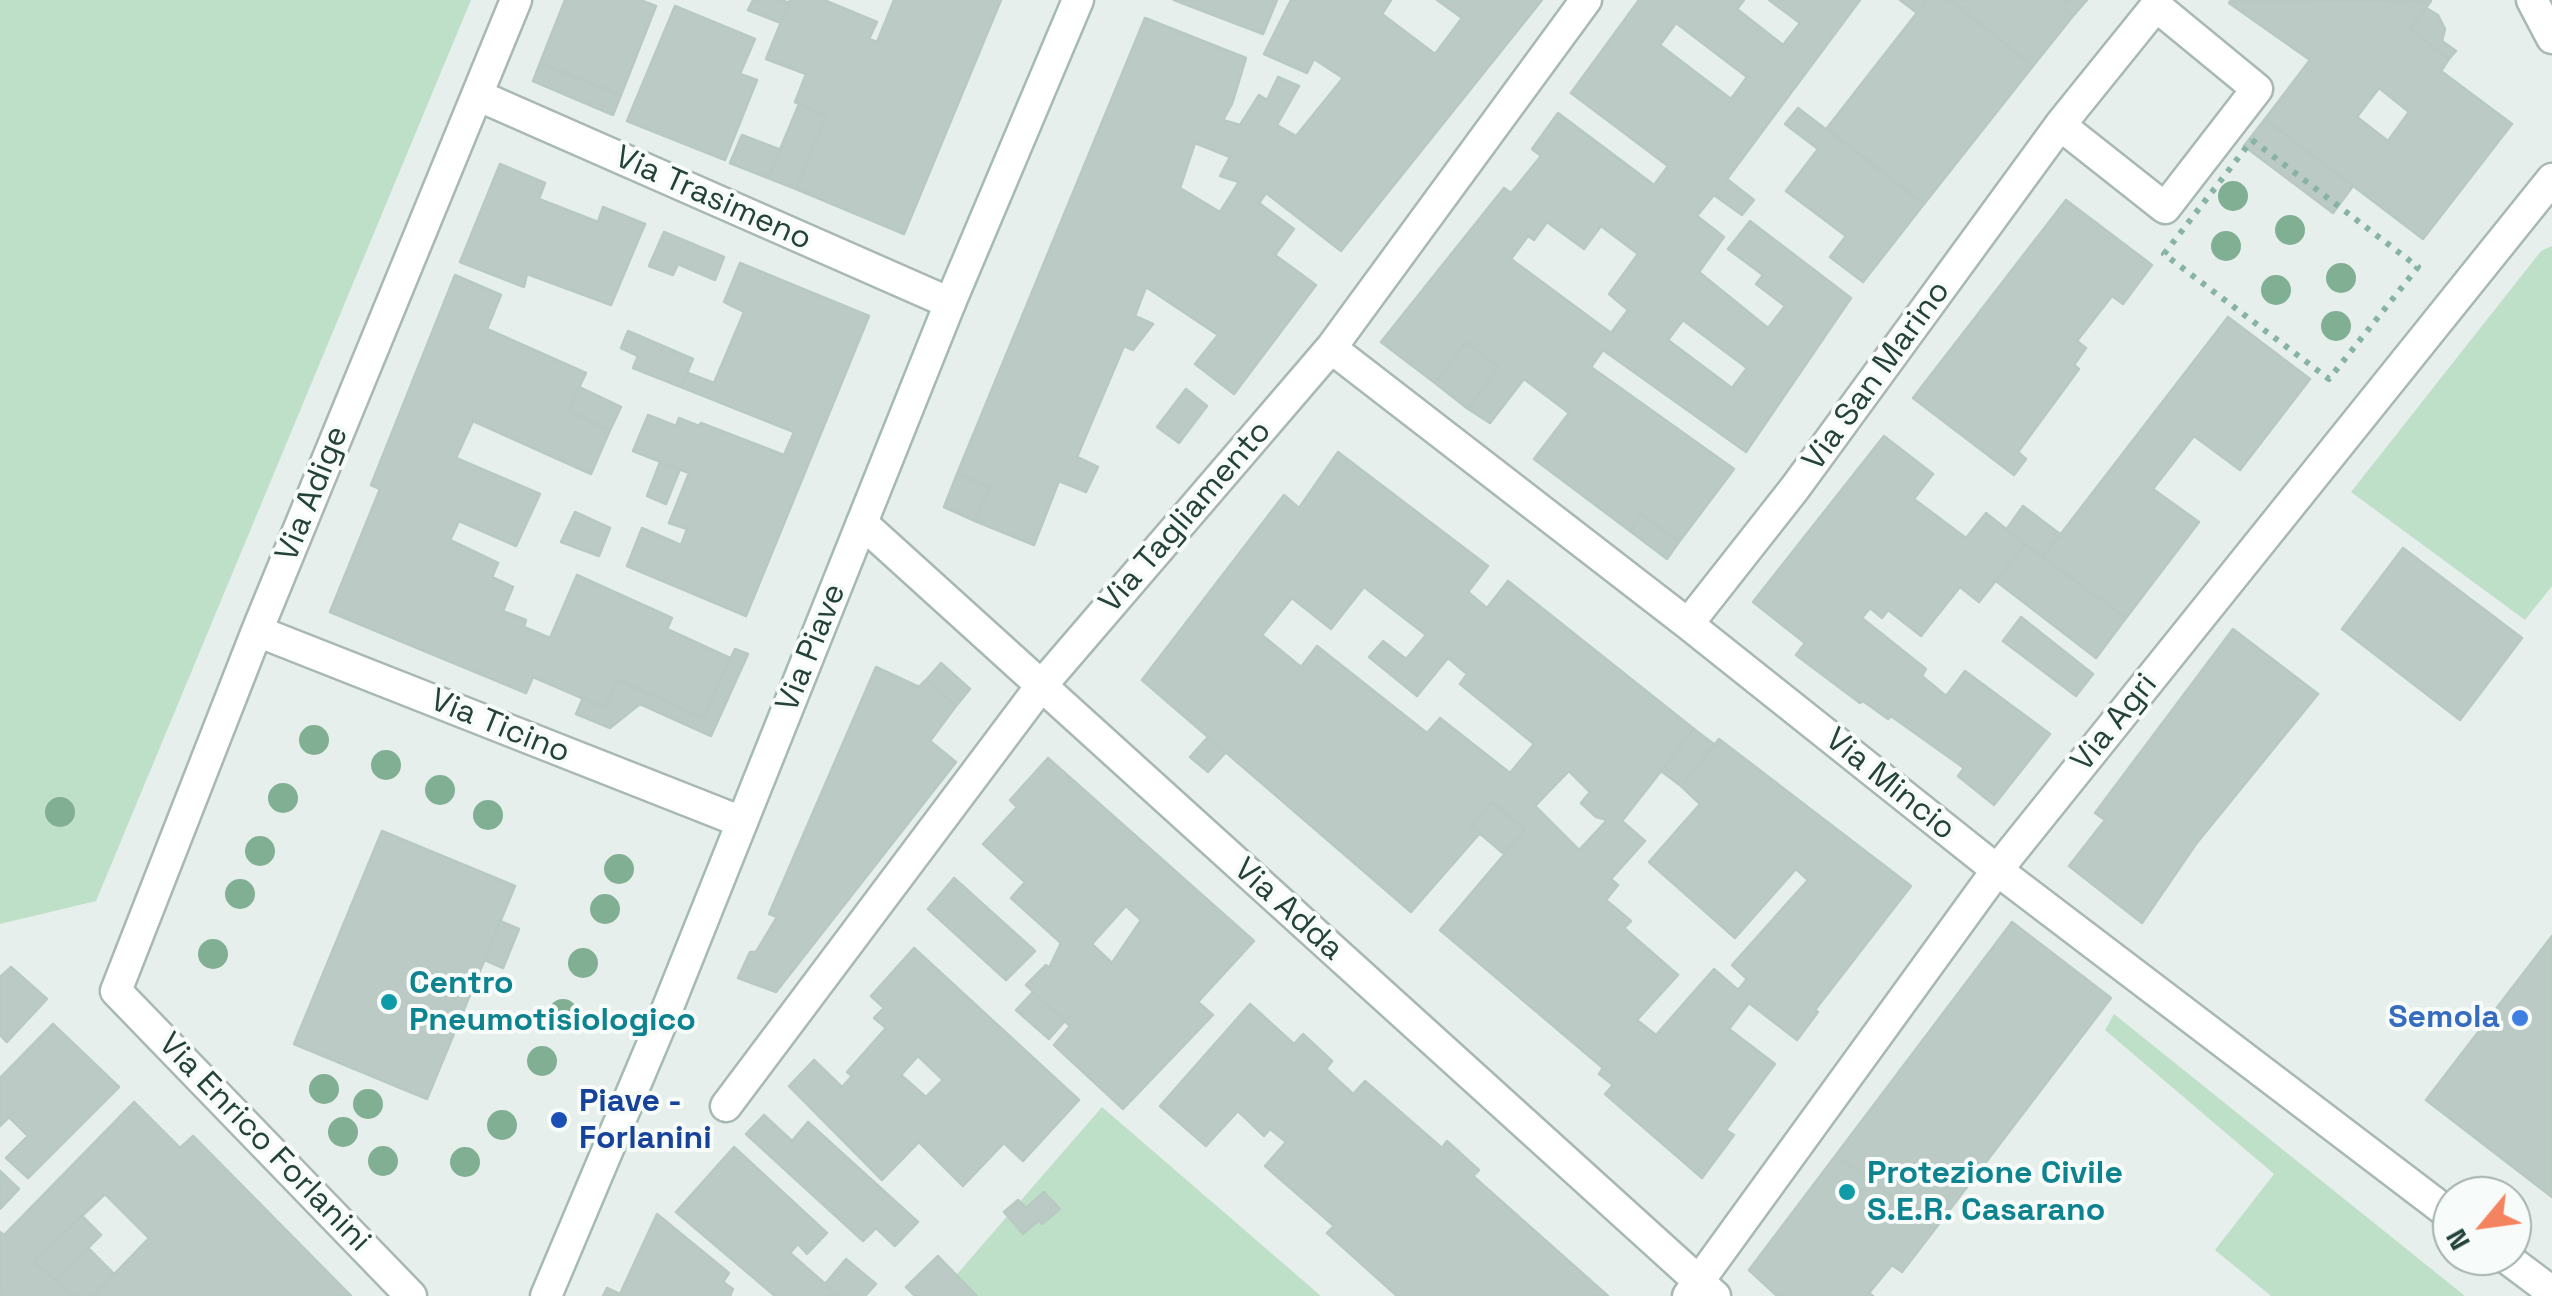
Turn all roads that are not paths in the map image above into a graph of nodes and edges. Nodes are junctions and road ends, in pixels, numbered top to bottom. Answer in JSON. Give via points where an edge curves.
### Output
{"nodes":[{"id":1,"x":516,"y":0,"type":"edge"},
{"id":2,"x":1078,"y":0,"type":"edge"},
{"id":3,"x":1586,"y":0,"type":"edge"},
{"id":4,"x":2532,"y":0,"type":"edge"},
{"id":5,"x":2552,"y":38,"type":"edge"},
{"id":6,"x":477,"y":95,"type":"junction"},
{"id":7,"x":2060,"y":124,"type":"junction"},
{"id":8,"x":2552,"y":179,"type":"edge"},
{"id":9,"x":950,"y":303,"type":"junction"},
{"id":10,"x":1331,"y":348,"type":"junction"},
{"id":11,"x":862,"y":523,"type":"junction"},
{"id":12,"x":1688,"y":624,"type":"junction"},
{"id":13,"x":257,"y":630,"type":"junction"},
{"id":14,"x":1041,"y":686,"type":"junction"},
{"id":15,"x":742,"y":822,"type":"junction"},
{"id":16,"x":1997,"y":870,"type":"junction"},
{"id":17,"x":116,"y":991,"type":"joint"},
{"id":18,"x":726,"y":1106,"type":"dead end"},
{"id":19,"x":2432,"y":1201,"type":"edge"},
{"id":20,"x":2531,"y":1276,"type":"edge"},
{"id":21,"x":1700,"y":1291,"type":"edge"},
{"id":22,"x":2552,"y":1292,"type":"edge"},
{"id":23,"x":411,"y":1296,"type":"edge"},
{"id":24,"x":546,"y":1296,"type":"edge"}],
"edges":[{"from":1,"to":6,"type":"street","name":"Via Adige"},
{"from":2,"to":9,"type":"street","name":"Via Piave"},
{"from":3,"to":10,"type":"street","name":"Via Tagliamento"},
{"from":4,"to":5,"type":"street"},
{"from":6,"to":9,"type":"street","name":"Via Trasimeno"},
{"from":6,"to":13,"type":"street","name":"Via Adige"},
{"from":7,"to":7,"type":"street","name":"Via San Marino","via":[[2166,208],[2257,89],[2156,6]]},
{"from":7,"to":12,"type":"street","name":"Via San Marino"},
{"from":8,"to":16,"type":"street","name":"Via Agri"},
{"from":9,"to":11,"type":"street","name":"Via Piave"},
{"from":10,"to":12,"type":"street","name":"Via Mincio"},
{"from":10,"to":14,"type":"street","name":"Via Tagliamento"},
{"from":11,"to":14,"type":"street","name":"Via Adda"},
{"from":11,"to":15,"type":"street","name":"Via Piave"},
{"from":12,"to":16,"type":"street","name":"Via Mincio"},
{"from":13,"to":15,"type":"street","name":"Via Ticino"},
{"from":13,"to":17,"type":"street","name":"Via Adige"},
{"from":14,"to":18,"type":"street","name":"Via Tagliamento"},
{"from":14,"to":21,"type":"street","name":"Via Adda"},
{"from":15,"to":24,"type":"street","name":"Via Piave"},
{"from":16,"to":19,"type":"street","name":"Via Mincio"},
{"from":16,"to":21,"type":"street","name":"Via Agri"},
{"from":17,"to":23,"type":"street","name":"Via Enrico Forlanini"},
{"from":20,"to":22,"type":"street"}]}
